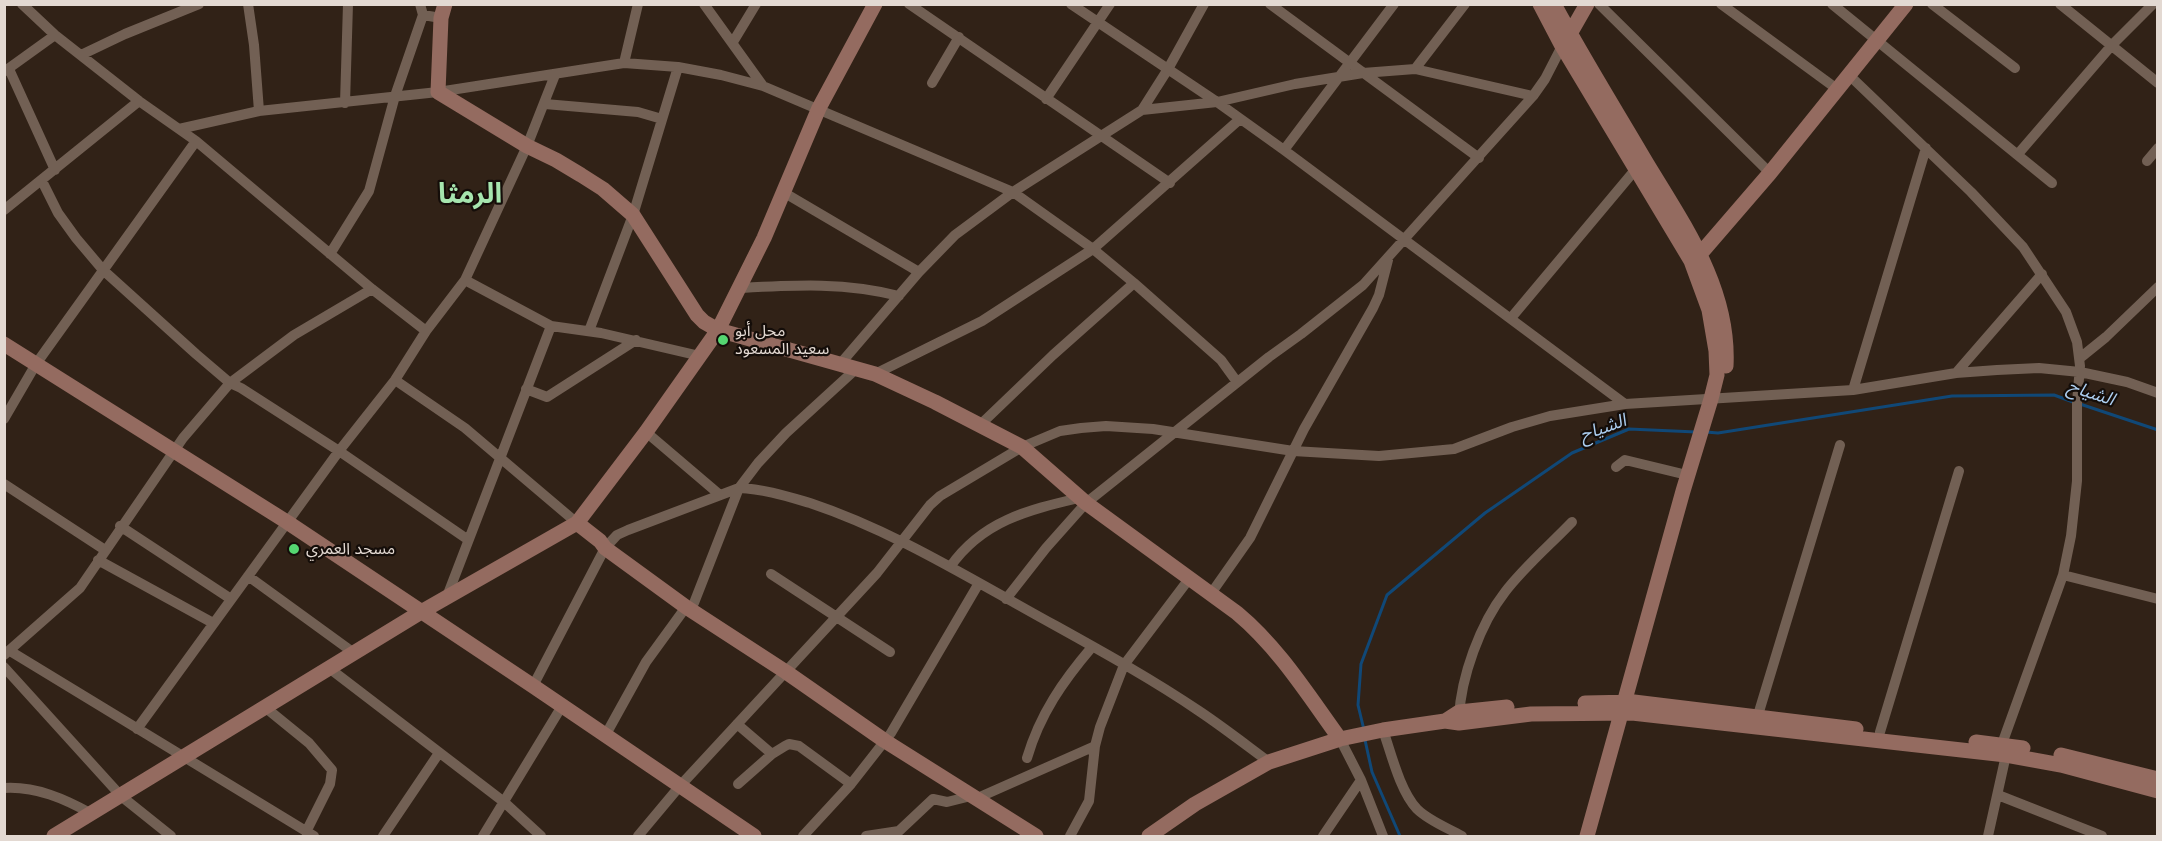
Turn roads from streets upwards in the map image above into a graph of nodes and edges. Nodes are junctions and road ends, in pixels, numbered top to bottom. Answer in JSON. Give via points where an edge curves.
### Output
{"nodes":[{"id":1,"x":22,"y":4,"type":"edge"},
{"id":2,"x":164,"y":4,"type":"edge"},
{"id":3,"x":199,"y":4,"type":"edge"},
{"id":4,"x":248,"y":4,"type":"edge"},
{"id":5,"x":348,"y":4,"type":"edge"},
{"id":6,"x":638,"y":4,"type":"edge"},
{"id":7,"x":704,"y":4,"type":"edge"},
{"id":8,"x":756,"y":4,"type":"edge"},
{"id":9,"x":875,"y":4,"type":"edge"},
{"id":10,"x":909,"y":4,"type":"edge"},
{"id":11,"x":1071,"y":4,"type":"edge"},
{"id":12,"x":1110,"y":4,"type":"edge"},
{"id":13,"x":1203,"y":4,"type":"edge"},
{"id":14,"x":1270,"y":4,"type":"edge"},
{"id":15,"x":1394,"y":4,"type":"edge"},
{"id":16,"x":1465,"y":4,"type":"edge"},
{"id":17,"x":1721,"y":4,"type":"edge"},
{"id":18,"x":1832,"y":4,"type":"edge"},
{"id":19,"x":1906,"y":4,"type":"edge"},
{"id":20,"x":1932,"y":4,"type":"edge"},
{"id":21,"x":2060,"y":4,"type":"edge"},
{"id":22,"x":2153,"y":4,"type":"edge"},
{"id":23,"x":1549,"y":5,"type":"edge"},
{"id":24,"x":1591,"y":5,"type":"edge"},
{"id":25,"x":422,"y":10,"type":"edge"},
{"id":26,"x":443,"y":11,"type":"edge"},
{"id":27,"x":169,"y":16,"type":"junction"},
{"id":28,"x":1097,"y":23,"type":"junction"},
{"id":29,"x":56,"y":35,"type":"junction"},
{"id":30,"x":959,"y":37,"type":"junction"},
{"id":31,"x":1566,"y":40,"type":"junction"},
{"id":32,"x":1878,"y":40,"type":"junction"},
{"id":33,"x":733,"y":42,"type":"junction"},
{"id":34,"x":2112,"y":45,"type":"junction"},
{"id":35,"x":81,"y":55,"type":"junction"},
{"id":36,"x":624,"y":63,"type":"junction"},
{"id":37,"x":1350,"y":63,"type":"junction"},
{"id":38,"x":678,"y":67,"type":"junction"},
{"id":39,"x":2015,"y":68,"type":"dead end"},
{"id":40,"x":1168,"y":69,"type":"junction"},
{"id":41,"x":1415,"y":69,"type":"junction"},
{"id":42,"x":7,"y":70,"type":"edge"},
{"id":43,"x":1363,"y":73,"type":"junction"},
{"id":44,"x":555,"y":75,"type":"junction"},
{"id":45,"x":1849,"y":75,"type":"junction"},
{"id":46,"x":1341,"y":77,"type":"junction"},
{"id":47,"x":932,"y":83,"type":"dead end"},
{"id":48,"x":2157,"y":83,"type":"edge"},
{"id":49,"x":763,"y":86,"type":"junction"},
{"id":50,"x":1838,"y":89,"type":"junction"},
{"id":51,"x":438,"y":92,"type":"junction"},
{"id":52,"x":395,"y":96,"type":"junction"},
{"id":53,"x":1533,"y":96,"type":"junction"},
{"id":54,"x":1046,"y":99,"type":"junction"},
{"id":55,"x":139,"y":101,"type":"junction"},
{"id":56,"x":1217,"y":102,"type":"junction"},
{"id":57,"x":345,"y":103,"type":"junction"},
{"id":58,"x":545,"y":104,"type":"junction"},
{"id":59,"x":819,"y":108,"type":"junction"},
{"id":60,"x":1142,"y":110,"type":"junction"},
{"id":61,"x":259,"y":111,"type":"junction"},
{"id":62,"x":662,"y":119,"type":"junction"},
{"id":63,"x":1240,"y":119,"type":"junction"},
{"id":64,"x":180,"y":129,"type":"junction"},
{"id":65,"x":1103,"y":136,"type":"junction"},
{"id":66,"x":196,"y":141,"type":"junction"},
{"id":67,"x":527,"y":146,"type":"junction"},
{"id":68,"x":1926,"y":148,"type":"junction"},
{"id":69,"x":2157,"y":148,"type":"edge"},
{"id":70,"x":1284,"y":150,"type":"junction"},
{"id":71,"x":2018,"y":154,"type":"junction"},
{"id":72,"x":1479,"y":158,"type":"junction"},
{"id":73,"x":2147,"y":161,"type":"dead end"},
{"id":74,"x":55,"y":170,"type":"junction"},
{"id":75,"x":1635,"y":170,"type":"junction"},
{"id":76,"x":1770,"y":172,"type":"junction"},
{"id":77,"x":42,"y":180,"type":"junction"},
{"id":78,"x":1170,"y":183,"type":"junction"},
{"id":79,"x":2052,"y":183,"type":"dead end"},
{"id":80,"x":783,"y":192,"type":"junction"},
{"id":81,"x":1013,"y":192,"type":"junction"},
{"id":82,"x":4,"y":210,"type":"edge"},
{"id":83,"x":633,"y":215,"type":"junction"},
{"id":84,"x":1403,"y":240,"type":"junction"},
{"id":85,"x":1094,"y":249,"type":"junction"},
{"id":86,"x":330,"y":254,"type":"junction"},
{"id":87,"x":1696,"y":257,"type":"junction"},
{"id":88,"x":1389,"y":258,"type":"junction"},
{"id":89,"x":103,"y":270,"type":"junction"},
{"id":90,"x":919,"y":272,"type":"junction"},
{"id":91,"x":2042,"y":274,"type":"junction"},
{"id":92,"x":465,"y":280,"type":"junction"},
{"id":93,"x":1134,"y":283,"type":"junction"},
{"id":94,"x":2157,"y":287,"type":"edge"},
{"id":95,"x":740,"y":288,"type":"junction"},
{"id":96,"x":372,"y":289,"type":"junction"},
{"id":97,"x":899,"y":296,"type":"junction"},
{"id":98,"x":1511,"y":318,"type":"junction"},
{"id":99,"x":551,"y":326,"type":"junction"},
{"id":100,"x":718,"y":330,"type":"junction"},
{"id":101,"x":426,"y":331,"type":"junction"},
{"id":102,"x":589,"y":331,"type":"junction"},
{"id":103,"x":636,"y":340,"type":"junction"},
{"id":104,"x":4,"y":344,"type":"edge"},
{"id":105,"x":700,"y":357,"type":"junction"},
{"id":106,"x":2080,"y":358,"type":"junction"},
{"id":107,"x":841,"y":363,"type":"junction"},
{"id":108,"x":36,"y":364,"type":"junction"},
{"id":109,"x":857,"y":368,"type":"junction"},
{"id":110,"x":2080,"y":372,"type":"junction"},
{"id":111,"x":1956,"y":373,"type":"junction"},
{"id":112,"x":875,"y":374,"type":"junction"},
{"id":113,"x":395,"y":380,"type":"junction"},
{"id":114,"x":1237,"y":382,"type":"junction"},
{"id":115,"x":230,"y":383,"type":"junction"},
{"id":116,"x":526,"y":389,"type":"junction"},
{"id":117,"x":1853,"y":390,"type":"junction"},
{"id":118,"x":2157,"y":393,"type":"edge"},
{"id":119,"x":1625,"y":404,"type":"junction"},
{"id":120,"x":1713,"y":406,"type":"junction"},
{"id":121,"x":4,"y":419,"type":"edge"},
{"id":122,"x":980,"y":425,"type":"junction"},
{"id":123,"x":646,"y":432,"type":"junction"},
{"id":124,"x":1175,"y":432,"type":"junction"},
{"id":125,"x":1702,"y":441,"type":"junction"},
{"id":126,"x":1840,"y":445,"type":"dead end"},
{"id":127,"x":1022,"y":447,"type":"junction"},
{"id":128,"x":175,"y":450,"type":"junction"},
{"id":129,"x":339,"y":451,"type":"junction"},
{"id":130,"x":1293,"y":451,"type":"junction"},
{"id":131,"x":498,"y":459,"type":"junction"},
{"id":132,"x":1616,"y":467,"type":"dead end"},
{"id":133,"x":1959,"y":471,"type":"dead end"},
{"id":134,"x":1687,"y":475,"type":"junction"},
{"id":135,"x":4,"y":484,"type":"edge"},
{"id":136,"x":739,"y":488,"type":"junction"},
{"id":137,"x":720,"y":495,"type":"junction"},
{"id":138,"x":1082,"y":501,"type":"junction"},
{"id":139,"x":287,"y":522,"type":"junction"},
{"id":140,"x":1572,"y":522,"type":"dead end"},
{"id":141,"x":577,"y":523,"type":"junction"},
{"id":142,"x":120,"y":526,"type":"junction"},
{"id":143,"x":467,"y":540,"type":"junction"},
{"id":144,"x":903,"y":541,"type":"junction"},
{"id":145,"x":604,"y":545,"type":"junction"},
{"id":146,"x":105,"y":550,"type":"junction"},
{"id":147,"x":98,"y":560,"type":"junction"},
{"id":148,"x":950,"y":567,"type":"junction"},
{"id":149,"x":771,"y":574,"type":"dead end"},
{"id":150,"x":2063,"y":575,"type":"junction"},
{"id":151,"x":248,"y":576,"type":"junction"},
{"id":152,"x":1189,"y":579,"type":"junction"},
{"id":153,"x":979,"y":583,"type":"junction"},
{"id":154,"x":1210,"y":595,"type":"junction"},
{"id":155,"x":231,"y":598,"type":"junction"},
{"id":156,"x":1006,"y":598,"type":"junction"},
{"id":157,"x":446,"y":599,"type":"junction"},
{"id":158,"x":2157,"y":599,"type":"edge"},
{"id":159,"x":690,"y":605,"type":"junction"},
{"id":160,"x":420,"y":612,"type":"junction"},
{"id":161,"x":836,"y":617,"type":"junction"},
{"id":162,"x":213,"y":623,"type":"junction"},
{"id":163,"x":1092,"y":647,"type":"junction"},
{"id":164,"x":890,"y":652,"type":"dead end"},
{"id":165,"x":7,"y":653,"type":"edge"},
{"id":166,"x":354,"y":653,"type":"junction"},
{"id":167,"x":1124,"y":665,"type":"junction"},
{"id":168,"x":4,"y":667,"type":"edge"},
{"id":169,"x":329,"y":668,"type":"junction"},
{"id":170,"x":789,"y":669,"type":"junction"},
{"id":171,"x":533,"y":686,"type":"junction"},
{"id":172,"x":562,"y":706,"type":"junction"},
{"id":173,"x":1628,"y":707,"type":"junction"},
{"id":174,"x":266,"y":708,"type":"junction"},
{"id":175,"x":1758,"y":715,"type":"junction"},
{"id":176,"x":1454,"y":719,"type":"junction"},
{"id":177,"x":737,"y":724,"type":"junction"},
{"id":178,"x":137,"y":729,"type":"junction"},
{"id":179,"x":1380,"y":730,"type":"junction"},
{"id":180,"x":1880,"y":732,"type":"junction"},
{"id":181,"x":605,"y":736,"type":"junction"},
{"id":182,"x":888,"y":737,"type":"junction"},
{"id":183,"x":1345,"y":738,"type":"junction"},
{"id":184,"x":1095,"y":746,"type":"junction"},
{"id":185,"x":2004,"y":750,"type":"junction"},
{"id":186,"x":439,"y":753,"type":"junction"},
{"id":187,"x":772,"y":754,"type":"junction"},
{"id":188,"x":184,"y":758,"type":"junction"},
{"id":189,"x":1027,"y":758,"type":"dead end"},
{"id":190,"x":1269,"y":762,"type":"junction"},
{"id":191,"x":2157,"y":779,"type":"edge"},
{"id":192,"x":1361,"y":780,"type":"junction"},
{"id":193,"x":738,"y":784,"type":"dead end"},
{"id":194,"x":851,"y":784,"type":"junction"},
{"id":195,"x":679,"y":787,"type":"junction"},
{"id":196,"x":4,"y":789,"type":"edge"},
{"id":197,"x":2157,"y":791,"type":"edge"},
{"id":198,"x":1998,"y":795,"type":"junction"},
{"id":199,"x":121,"y":796,"type":"junction"},
{"id":200,"x":977,"y":796,"type":"junction"},
{"id":201,"x":504,"y":802,"type":"junction"},
{"id":202,"x":92,"y":814,"type":"junction"},
{"id":203,"x":310,"y":834,"type":"edge"},
{"id":204,"x":54,"y":837,"type":"edge"},
{"id":205,"x":171,"y":837,"type":"edge"},
{"id":206,"x":383,"y":837,"type":"edge"},
{"id":207,"x":483,"y":837,"type":"edge"},
{"id":208,"x":541,"y":837,"type":"edge"},
{"id":209,"x":638,"y":837,"type":"edge"},
{"id":210,"x":754,"y":837,"type":"edge"},
{"id":211,"x":803,"y":837,"type":"edge"},
{"id":212,"x":866,"y":837,"type":"edge"},
{"id":213,"x":1036,"y":837,"type":"edge"},
{"id":214,"x":1049,"y":837,"type":"edge"},
{"id":215,"x":1070,"y":837,"type":"edge"},
{"id":216,"x":1149,"y":837,"type":"edge"},
{"id":217,"x":1323,"y":837,"type":"edge"},
{"id":218,"x":1383,"y":837,"type":"edge"},
{"id":219,"x":1462,"y":837,"type":"edge"},
{"id":220,"x":1587,"y":837,"type":"edge"},
{"id":221,"x":1598,"y":837,"type":"edge"},
{"id":222,"x":1988,"y":837,"type":"edge"},
{"id":223,"x":2102,"y":837,"type":"edge"}],
"edges":[{"from":1,"to":29,"type":"street"},
{"from":2,"to":27,"type":"street"},
{"from":3,"to":27,"type":"street"},
{"from":4,"to":61,"type":"street"},
{"from":5,"to":57,"type":"street"},
{"from":6,"to":36,"type":"street"},
{"from":7,"to":33,"type":"street"},
{"from":8,"to":33,"type":"street"},
{"from":9,"to":59,"type":"street"},
{"from":10,"to":30,"type":"street"},
{"from":11,"to":28,"type":"street"},
{"from":12,"to":28,"type":"street"},
{"from":13,"to":40,"type":"street"},
{"from":14,"to":37,"type":"street"},
{"from":15,"to":37,"type":"street"},
{"from":16,"to":41,"type":"street"},
{"from":17,"to":50,"type":"street"},
{"from":18,"to":32,"type":"street"},
{"from":19,"to":32,"type":"street"},
{"from":20,"to":39,"type":"street"},
{"from":21,"to":34,"type":"street"},
{"from":22,"to":34,"type":"street"},
{"from":23,"to":24,"type":"street"},
{"from":23,"to":31,"type":"street"},
{"from":24,"to":31,"type":"street"},
{"from":24,"to":76,"type":"street"},
{"from":25,"to":26,"type":"street"},
{"from":25,"to":52,"type":"street"},
{"from":26,"to":51,"type":"street"},
{"from":27,"to":35,"type":"street"},
{"from":28,"to":40,"type":"street"},
{"from":28,"to":54,"type":"street"},
{"from":29,"to":35,"type":"street"},
{"from":29,"to":42,"type":"street"},
{"from":30,"to":47,"type":"street"},
{"from":30,"to":54,"type":"street"},
{"from":31,"to":53,"type":"street"},
{"from":31,"to":75,"type":"street"},
{"from":31,"to":87,"type":"street"},
{"from":32,"to":45,"type":"street"},
{"from":32,"to":71,"type":"street"},
{"from":33,"to":49,"type":"street"},
{"from":34,"to":48,"type":"street"},
{"from":34,"to":71,"type":"street"},
{"from":35,"to":55,"type":"street"},
{"from":36,"to":38,"type":"street"},
{"from":36,"to":44,"type":"street"},
{"from":37,"to":43,"type":"street"},
{"from":37,"to":46,"type":"street"},
{"from":38,"to":49,"type":"street"},
{"from":38,"to":62,"type":"street"},
{"from":40,"to":56,"type":"street"},
{"from":40,"to":60,"type":"street"},
{"from":41,"to":43,"type":"street"},
{"from":41,"to":53,"type":"street"},
{"from":42,"to":74,"type":"street"},
{"from":43,"to":46,"type":"street"},
{"from":43,"to":72,"type":"street"},
{"from":44,"to":51,"type":"street"},
{"from":44,"to":58,"type":"street"},
{"from":45,"to":50,"type":"street"},
{"from":45,"to":68,"type":"street"},
{"from":46,"to":56,"type":"street"},
{"from":46,"to":70,"type":"street"},
{"from":49,"to":59,"type":"street"},
{"from":50,"to":76,"type":"street"},
{"from":51,"to":52,"type":"street"},
{"from":51,"to":67,"type":"street"},
{"from":52,"to":57,"type":"street"},
{"from":52,"to":86,"type":"street","via":[[369,191]]},
{"from":53,"to":72,"type":"street"},
{"from":54,"to":65,"type":"street"},
{"from":55,"to":64,"type":"street"},
{"from":55,"to":74,"type":"street"},
{"from":56,"to":60,"type":"street"},
{"from":56,"to":63,"type":"street"},
{"from":57,"to":61,"type":"street"},
{"from":58,"to":62,"type":"street","via":[[638,112]]},
{"from":58,"to":67,"type":"street"},
{"from":59,"to":80,"type":"street"},
{"from":59,"to":81,"type":"street"},
{"from":60,"to":65,"type":"street"},
{"from":61,"to":64,"type":"street"},
{"from":62,"to":83,"type":"street"},
{"from":63,"to":70,"type":"street"},
{"from":63,"to":78,"type":"street"},
{"from":64,"to":66,"type":"street"},
{"from":65,"to":78,"type":"street"},
{"from":65,"to":81,"type":"street"},
{"from":66,"to":86,"type":"street"},
{"from":66,"to":89,"type":"street"},
{"from":67,"to":83,"type":"street","via":[[603,189]]},
{"from":67,"to":92,"type":"street"},
{"from":68,"to":91,"type":"street","via":[[2023,247]]},
{"from":68,"to":117,"type":"street"},
{"from":69,"to":73,"type":"street"},
{"from":70,"to":84,"type":"street"},
{"from":71,"to":79,"type":"street"},
{"from":72,"to":84,"type":"street"},
{"from":74,"to":77,"type":"street"},
{"from":75,"to":87,"type":"street"},
{"from":75,"to":98,"type":"street"},
{"from":76,"to":87,"type":"street"},
{"from":77,"to":82,"type":"street"},
{"from":77,"to":89,"type":"street","via":[[58,213]]},
{"from":78,"to":85,"type":"street"},
{"from":80,"to":90,"type":"street"},
{"from":80,"to":95,"type":"street"},
{"from":81,"to":85,"type":"street"},
{"from":81,"to":90,"type":"street","via":[[955,236]]},
{"from":83,"to":100,"type":"street","via":[[697,315]]},
{"from":83,"to":102,"type":"street"},
{"from":84,"to":88,"type":"street"},
{"from":84,"to":98,"type":"street"},
{"from":85,"to":93,"type":"street"},
{"from":85,"to":112,"type":"street","via":[[982,321]]},
{"from":86,"to":96,"type":"street"},
{"from":87,"to":120,"type":"street","via":[[1714,332],[1717,375]]},
{"from":88,"to":114,"type":"street","via":[[1347,299]]},
{"from":88,"to":130,"type":"street","via":[[1379,296]]},
{"from":89,"to":108,"type":"street"},
{"from":89,"to":115,"type":"street"},
{"from":90,"to":97,"type":"street"},
{"from":91,"to":106,"type":"street","via":[[2066,312]]},
{"from":91,"to":111,"type":"street"},
{"from":92,"to":99,"type":"street"},
{"from":92,"to":101,"type":"street"},
{"from":93,"to":114,"type":"street","via":[[1221,360]]},
{"from":93,"to":122,"type":"street"},
{"from":94,"to":106,"type":"street"},
{"from":95,"to":97,"type":"street","via":[[850,286]]},
{"from":95,"to":100,"type":"street"},
{"from":96,"to":101,"type":"street"},
{"from":96,"to":115,"type":"street","via":[[294,335]]},
{"from":97,"to":107,"type":"street"},
{"from":98,"to":119,"type":"street"},
{"from":99,"to":102,"type":"street"},
{"from":99,"to":116,"type":"street"},
{"from":100,"to":105,"type":"street"},
{"from":100,"to":107,"type":"street"},
{"from":101,"to":113,"type":"street"},
{"from":102,"to":103,"type":"street"},
{"from":103,"to":105,"type":"street"},
{"from":103,"to":116,"type":"street","via":[[547,397]]},
{"from":104,"to":108,"type":"street"},
{"from":105,"to":123,"type":"street"},
{"from":106,"to":110,"type":"street"},
{"from":107,"to":109,"type":"street"},
{"from":108,"to":121,"type":"street"},
{"from":108,"to":128,"type":"street"},
{"from":109,"to":112,"type":"street"},
{"from":109,"to":136,"type":"street","via":[[786,432]]},
{"from":110,"to":111,"type":"street","via":[[2039,368]]},
{"from":110,"to":118,"type":"street"},
{"from":110,"to":150,"type":"street","via":[[2075,506]]},
{"from":111,"to":117,"type":"street"},
{"from":112,"to":122,"type":"street"},
{"from":113,"to":129,"type":"street"},
{"from":113,"to":131,"type":"street","via":[[448,415]]},
{"from":114,"to":124,"type":"street"},
{"from":115,"to":128,"type":"street"},
{"from":115,"to":129,"type":"street"},
{"from":116,"to":131,"type":"street"},
{"from":117,"to":120,"type":"street"},
{"from":119,"to":120,"type":"street"},
{"from":119,"to":130,"type":"street","via":[[1551,416],[1438,452],[1379,456]]},
{"from":120,"to":125,"type":"street"},
{"from":122,"to":127,"type":"street"},
{"from":123,"to":137,"type":"street"},
{"from":123,"to":141,"type":"street"},
{"from":124,"to":127,"type":"street","via":[[1106,426],[1081,428],[1060,431]]},
{"from":124,"to":130,"type":"street"},
{"from":124,"to":138,"type":"street"},
{"from":125,"to":134,"type":"street"},
{"from":125,"to":173,"type":"street"},
{"from":126,"to":175,"type":"street"},
{"from":127,"to":138,"type":"street"},
{"from":127,"to":144,"type":"street","via":[[940,496]]},
{"from":128,"to":139,"type":"street"},
{"from":128,"to":142,"type":"street"},
{"from":129,"to":139,"type":"street"},
{"from":129,"to":143,"type":"street"},
{"from":130,"to":154,"type":"street","via":[[1250,538]]},
{"from":131,"to":141,"type":"street"},
{"from":131,"to":143,"type":"street"},
{"from":132,"to":134,"type":"street","via":[[1625,460]]},
{"from":133,"to":180,"type":"street"},
{"from":134,"to":173,"type":"street"},
{"from":135,"to":146,"type":"street"},
{"from":136,"to":137,"type":"street"},
{"from":136,"to":144,"type":"street","via":[[777,493],[822,507]]},
{"from":136,"to":159,"type":"street"},
{"from":137,"to":145,"type":"street","via":[[628,530]]},
{"from":138,"to":148,"type":"street","via":[[1033,508],[1001,522],[967,546]]},
{"from":138,"to":152,"type":"street"},
{"from":138,"to":156,"type":"street"},
{"from":139,"to":151,"type":"street"},
{"from":139,"to":160,"type":"street"},
{"from":140,"to":176,"type":"street","via":[[1515,581],[1491,613],[1467,672]]},
{"from":141,"to":145,"type":"street"},
{"from":141,"to":157,"type":"street"},
{"from":142,"to":146,"type":"street"},
{"from":142,"to":155,"type":"street"},
{"from":143,"to":157,"type":"street"},
{"from":144,"to":148,"type":"street"},
{"from":144,"to":161,"type":"street"},
{"from":145,"to":159,"type":"street"},
{"from":145,"to":171,"type":"street"},
{"from":146,"to":147,"type":"street"},
{"from":147,"to":162,"type":"street"},
{"from":147,"to":165,"type":"street","via":[[80,588]]},
{"from":148,"to":153,"type":"street"},
{"from":149,"to":161,"type":"street"},
{"from":150,"to":158,"type":"street"},
{"from":150,"to":185,"type":"street"},
{"from":151,"to":155,"type":"street"},
{"from":151,"to":166,"type":"street"},
{"from":152,"to":154,"type":"street"},
{"from":152,"to":167,"type":"street"},
{"from":153,"to":156,"type":"street"},
{"from":153,"to":182,"type":"street"},
{"from":154,"to":183,"type":"street","via":[[1237,613],[1272,646]]},
{"from":155,"to":162,"type":"street"},
{"from":156,"to":163,"type":"street"},
{"from":157,"to":160,"type":"street"},
{"from":159,"to":170,"type":"street"},
{"from":159,"to":181,"type":"street","via":[[646,662]]},
{"from":160,"to":166,"type":"street"},
{"from":160,"to":171,"type":"street"},
{"from":161,"to":164,"type":"street"},
{"from":161,"to":170,"type":"street"},
{"from":162,"to":178,"type":"street"},
{"from":163,"to":167,"type":"street"},
{"from":163,"to":189,"type":"street","via":[[1063,681],[1034,735]]},
{"from":165,"to":178,"type":"street"},
{"from":166,"to":169,"type":"street"},
{"from":167,"to":184,"type":"street"},
{"from":167,"to":190,"type":"street","via":[[1199,711]]},
{"from":168,"to":199,"type":"street"},
{"from":169,"to":174,"type":"street"},
{"from":169,"to":186,"type":"street"},
{"from":170,"to":177,"type":"street"},
{"from":170,"to":182,"type":"street"},
{"from":171,"to":172,"type":"street"},
{"from":172,"to":181,"type":"street"},
{"from":172,"to":201,"type":"street"},
{"from":173,"to":175,"type":"street"},
{"from":173,"to":176,"type":"street","via":[[1533,705]]},
{"from":173,"to":185,"type":"street"},
{"from":173,"to":220,"type":"street"},
{"from":173,"to":221,"type":"street"},
{"from":174,"to":188,"type":"street"},
{"from":174,"to":203,"type":"street","via":[[309,743],[332,770]]},
{"from":175,"to":180,"type":"street"},
{"from":176,"to":179,"type":"street"},
{"from":177,"to":187,"type":"street"},
{"from":177,"to":195,"type":"street"},
{"from":178,"to":188,"type":"street"},
{"from":179,"to":183,"type":"street"},
{"from":179,"to":219,"type":"street","via":[[1418,809]]},
{"from":180,"to":185,"type":"street"},
{"from":181,"to":195,"type":"street"},
{"from":182,"to":194,"type":"street"},
{"from":182,"to":200,"type":"street"},
{"from":183,"to":190,"type":"street"},
{"from":183,"to":192,"type":"street"},
{"from":184,"to":200,"type":"street"},
{"from":184,"to":215,"type":"street","via":[[1089,801]]},
{"from":185,"to":191,"type":"street","via":[[2043,751]]},
{"from":185,"to":197,"type":"street"},
{"from":185,"to":198,"type":"street"},
{"from":186,"to":201,"type":"street"},
{"from":186,"to":206,"type":"street"},
{"from":187,"to":193,"type":"street"},
{"from":187,"to":194,"type":"street","via":[[789,744],[799,746]]},
{"from":188,"to":199,"type":"street"},
{"from":188,"to":203,"type":"street"},
{"from":190,"to":216,"type":"street","via":[[1195,804]]},
{"from":192,"to":217,"type":"street"},
{"from":192,"to":218,"type":"street"},
{"from":194,"to":211,"type":"street"},
{"from":195,"to":209,"type":"street"},
{"from":195,"to":210,"type":"street"},
{"from":196,"to":202,"type":"street","via":[[49,794]]},
{"from":198,"to":222,"type":"street"},
{"from":198,"to":223,"type":"street"},
{"from":199,"to":202,"type":"street"},
{"from":199,"to":205,"type":"street"},
{"from":200,"to":212,"type":"street","via":[[947,802],[933,799],[899,831]]},
{"from":200,"to":213,"type":"street"},
{"from":200,"to":214,"type":"street"},
{"from":201,"to":207,"type":"street"},
{"from":201,"to":208,"type":"street"},
{"from":202,"to":204,"type":"street"}]}
